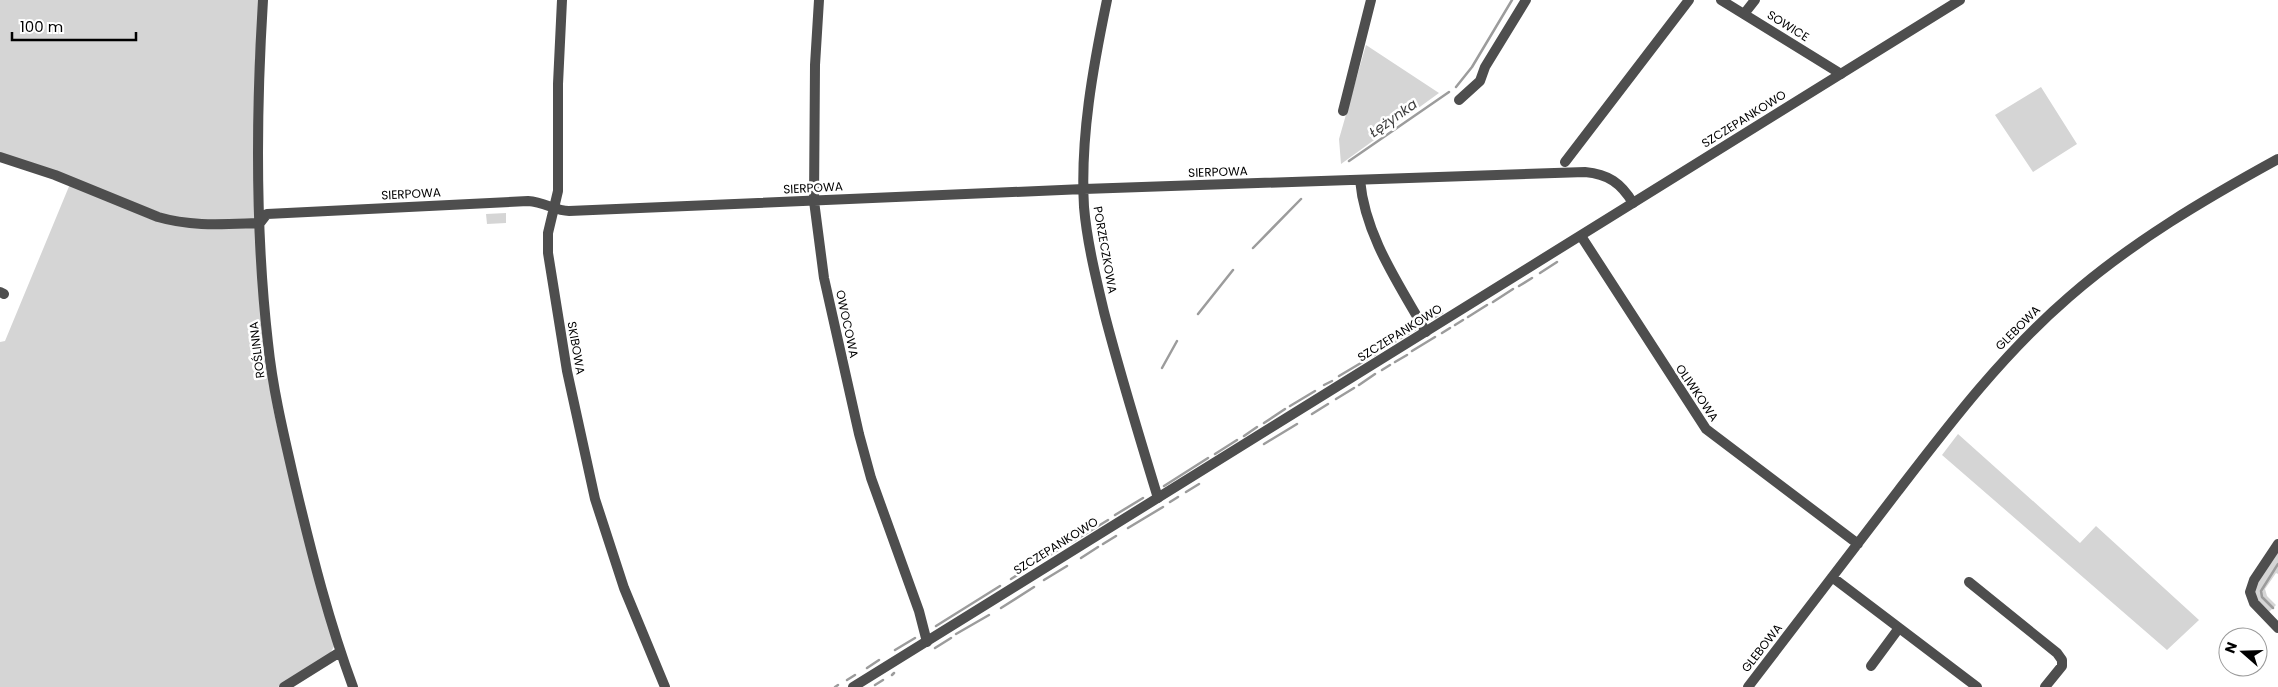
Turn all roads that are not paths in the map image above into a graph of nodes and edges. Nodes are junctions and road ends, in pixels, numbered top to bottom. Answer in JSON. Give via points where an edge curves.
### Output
{"nodes":[{"id":1,"x":263,"y":0,"type":"edge"},
{"id":2,"x":562,"y":0,"type":"edge"},
{"id":3,"x":819,"y":0,"type":"edge"},
{"id":4,"x":1107,"y":0,"type":"edge"},
{"id":5,"x":1371,"y":0,"type":"edge"},
{"id":6,"x":1526,"y":0,"type":"edge"},
{"id":7,"x":1689,"y":0,"type":"edge"},
{"id":8,"x":1721,"y":0,"type":"edge"},
{"id":9,"x":1755,"y":0,"type":"edge"},
{"id":10,"x":1960,"y":0,"type":"edge"},
{"id":11,"x":1744,"y":14,"type":"junction"},
{"id":12,"x":1841,"y":74,"type":"junction"},
{"id":13,"x":1459,"y":100,"type":"dead end"},
{"id":14,"x":1343,"y":111,"type":"dead end"},
{"id":15,"x":0,"y":157,"type":"edge"},
{"id":16,"x":2278,"y":159,"type":"edge"},
{"id":17,"x":1565,"y":162,"type":"dead end"},
{"id":18,"x":1360,"y":180,"type":"junction"},
{"id":19,"x":1084,"y":189,"type":"junction"},
{"id":20,"x":814,"y":201,"type":"junction"},
{"id":21,"x":1633,"y":203,"type":"junction"},
{"id":22,"x":556,"y":208,"type":"junction"},
{"id":23,"x":260,"y":223,"type":"junction"},
{"id":24,"x":1581,"y":236,"type":"junction"},
{"id":25,"x":1426,"y":332,"type":"junction"},
{"id":26,"x":1158,"y":498,"type":"junction"},
{"id":27,"x":1858,"y":544,"type":"junction"},
{"id":28,"x":2278,"y":544,"type":"edge"},
{"id":29,"x":1832,"y":577,"type":"junction"},
{"id":30,"x":1969,"y":582,"type":"dead end"},
{"id":31,"x":1899,"y":628,"type":"junction"},
{"id":32,"x":2278,"y":628,"type":"edge"},
{"id":33,"x":927,"y":642,"type":"junction"},
{"id":34,"x":340,"y":652,"type":"junction"},
{"id":35,"x":1871,"y":666,"type":"dead end"},
{"id":36,"x":284,"y":687,"type":"edge"},
{"id":37,"x":353,"y":687,"type":"edge"},
{"id":38,"x":665,"y":687,"type":"edge"},
{"id":39,"x":853,"y":687,"type":"edge"},
{"id":40,"x":1748,"y":687,"type":"edge"},
{"id":41,"x":1977,"y":687,"type":"edge"},
{"id":42,"x":2045,"y":687,"type":"edge"}],
"edges":[{"from":1,"to":23,"type":"street","name":"ROŚLINNA"},
{"from":2,"to":22,"type":"street","name":"SKIBOWA"},
{"from":3,"to":20,"type":"street","name":"OWOCOWA"},
{"from":4,"to":19,"type":"street","name":"PORZECZKOWA","via":[[1090,96]]},
{"from":5,"to":14,"type":"street"},
{"from":6,"to":13,"type":"street","via":[[1480,81]]},
{"from":7,"to":17,"type":"street"},
{"from":8,"to":11,"type":"street","name":"SOWICE"},
{"from":9,"to":11,"type":"street"},
{"from":10,"to":12,"type":"street","name":"SZCZEPANKOWO"},
{"from":11,"to":12,"type":"street","name":"SOWICE"},
{"from":12,"to":21,"type":"street","name":"SZCZEPANKOWO"},
{"from":15,"to":23,"type":"street","name":"SIERPOWA","via":[[55,174],[174,222],[208,225]]},
{"from":16,"to":27,"type":"street","name":"GLEBOWA","via":[[2164,226],[2068,297],[1988,378]]},
{"from":18,"to":19,"type":"street","name":"SIERPOWA"},
{"from":18,"to":21,"type":"street","name":"SIERPOWA","via":[[1598,173],[1623,187]]},
{"from":18,"to":25,"type":"street","via":[[1378,248]]},
{"from":19,"to":20,"type":"street","name":"SIERPOWA"},
{"from":19,"to":26,"type":"street","name":"PORZECZKOWA","via":[[1087,228],[1100,296]]},
{"from":20,"to":22,"type":"street","name":"SIERPOWA","via":[[569,211]]},
{"from":20,"to":33,"type":"street","name":"OWOCOWA","via":[[829,304],[859,434]]},
{"from":21,"to":24,"type":"street","name":"SZCZEPANKOWO"},
{"from":22,"to":23,"type":"street","name":"SIERPOWA","via":[[528,201],[267,214]]},
{"from":22,"to":38,"type":"street","name":"SKIBOWA","via":[[548,233],[548,253],[567,371],[589,475],[624,588]]},
{"from":23,"to":34,"type":"street","name":"ROŚLINNA","via":[[273,381],[307,534]]},
{"from":24,"to":25,"type":"street","name":"SZCZEPANKOWO"},
{"from":24,"to":27,"type":"street","name":"OLIWKOWA","via":[[1706,429]]},
{"from":25,"to":26,"type":"street","name":"SZCZEPANKOWO"},
{"from":26,"to":33,"type":"street","name":"SZCZEPANKOWO"},
{"from":27,"to":29,"type":"street","name":"GLEBOWA"},
{"from":28,"to":32,"type":"street","via":[[2254,580],[2250,592],[2254,603]]},
{"from":29,"to":31,"type":"street"},
{"from":29,"to":40,"type":"street","name":"GLEBOWA"},
{"from":30,"to":42,"type":"street","via":[[2057,653],[2062,666]]},
{"from":31,"to":35,"type":"street"},
{"from":31,"to":41,"type":"street"},
{"from":33,"to":39,"type":"street","name":"SZCZEPANKOWO"},
{"from":34,"to":36,"type":"street"},
{"from":34,"to":37,"type":"street","name":"ROŚLINNA"}]}
